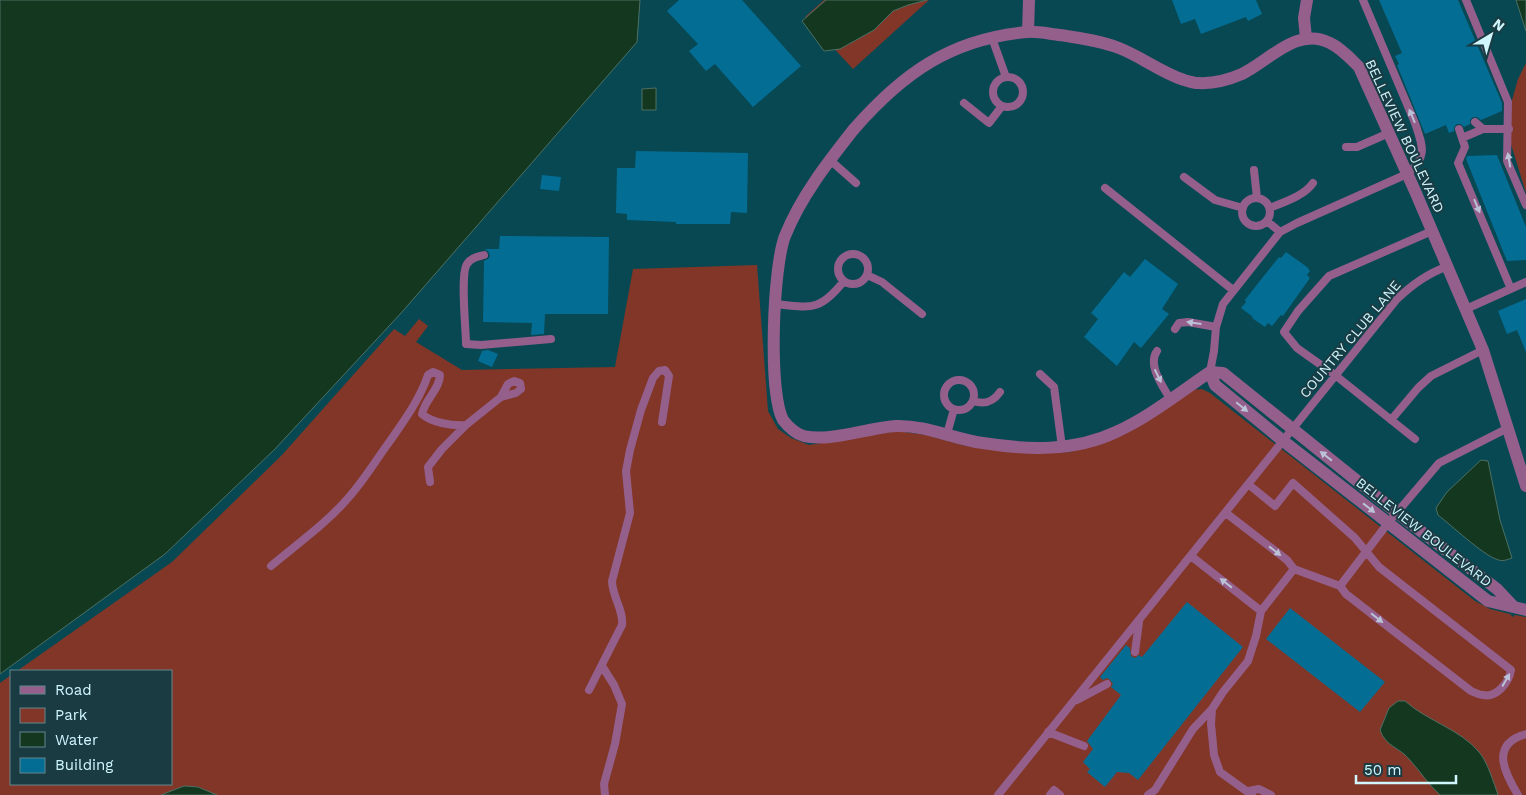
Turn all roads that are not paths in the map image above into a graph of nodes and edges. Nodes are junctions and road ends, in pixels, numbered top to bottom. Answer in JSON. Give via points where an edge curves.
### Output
{"nodes":[{"id":1,"x":1029,"y":0,"type":"edge"},
{"id":2,"x":1307,"y":0,"type":"edge"},
{"id":3,"x":1363,"y":0,"type":"edge"},
{"id":4,"x":1466,"y":0,"type":"edge"},
{"id":5,"x":1028,"y":32,"type":"junction"},
{"id":6,"x":992,"y":38,"type":"junction"},
{"id":7,"x":1306,"y":38,"type":"junction"},
{"id":8,"x":1006,"y":77,"type":"junction"},
{"id":9,"x":964,"y":103,"type":"dead end"},
{"id":10,"x":1002,"y":106,"type":"junction"},
{"id":11,"x":1475,"y":122,"type":"dead end"},
{"id":12,"x":1459,"y":129,"type":"dead end"},
{"id":13,"x":1482,"y":129,"type":"junction"},
{"id":14,"x":1509,"y":129,"type":"junction"},
{"id":15,"x":1389,"y":134,"type":"junction"},
{"id":16,"x":1462,"y":138,"type":"junction"},
{"id":17,"x":1346,"y":147,"type":"dead end"},
{"id":18,"x":830,"y":160,"type":"junction"},
{"id":19,"x":1254,"y":170,"type":"dead end"},
{"id":20,"x":1408,"y":174,"type":"junction"},
{"id":21,"x":1184,"y":177,"type":"dead end"},
{"id":22,"x":856,"y":183,"type":"dead end"},
{"id":23,"x":1313,"y":183,"type":"dead end"},
{"id":24,"x":1105,"y":188,"type":"dead end"},
{"id":25,"x":1256,"y":198,"type":"junction"},
{"id":26,"x":1526,"y":205,"type":"edge"},
{"id":27,"x":1243,"y":208,"type":"junction"},
{"id":28,"x":1270,"y":208,"type":"junction"},
{"id":29,"x":1267,"y":221,"type":"junction"},
{"id":30,"x":1432,"y":231,"type":"junction"},
{"id":31,"x":1280,"y":232,"type":"junction"},
{"id":32,"x":484,"y":255,"type":"dead end"},
{"id":33,"x":1448,"y":266,"type":"junction"},
{"id":34,"x":868,"y":274,"type":"junction"},
{"id":35,"x":844,"y":281,"type":"junction"},
{"id":36,"x":1526,"y":282,"type":"edge"},
{"id":37,"x":1511,"y":289,"type":"junction"},
{"id":38,"x":1233,"y":290,"type":"junction"},
{"id":39,"x":776,"y":304,"type":"junction"},
{"id":40,"x":1466,"y":310,"type":"junction"},
{"id":41,"x":922,"y":314,"type":"dead end"},
{"id":42,"x":1216,"y":327,"type":"junction"},
{"id":43,"x":1175,"y":329,"type":"dead end"},
{"id":44,"x":551,"y":339,"type":"dead end"},
{"id":45,"x":1482,"y":350,"type":"junction"},
{"id":46,"x":1157,"y":352,"type":"dead end"},
{"id":47,"x":1210,"y":372,"type":"junction"},
{"id":48,"x":1040,"y":374,"type":"dead end"},
{"id":49,"x":1335,"y":375,"type":"junction"},
{"id":50,"x":1000,"y":392,"type":"dead end"},
{"id":51,"x":501,"y":396,"type":"dead end"},
{"id":52,"x":1170,"y":399,"type":"junction"},
{"id":53,"x":973,"y":401,"type":"junction"},
{"id":54,"x":954,"y":409,"type":"junction"},
{"id":55,"x":1391,"y":420,"type":"junction"},
{"id":56,"x":662,"y":422,"type":"dead end"},
{"id":57,"x":466,"y":425,"type":"junction"},
{"id":58,"x":1508,"y":428,"type":"junction"},
{"id":59,"x":1292,"y":429,"type":"junction"},
{"id":60,"x":947,"y":434,"type":"junction"},
{"id":61,"x":1415,"y":439,"type":"dead end"},
{"id":62,"x":1282,"y":440,"type":"junction"},
{"id":63,"x":1062,"y":447,"type":"junction"},
{"id":64,"x":430,"y":482,"type":"dead end"},
{"id":65,"x":1248,"y":484,"type":"junction"},
{"id":66,"x":1526,"y":486,"type":"edge"},
{"id":67,"x":1226,"y":513,"type":"junction"},
{"id":68,"x":1397,"y":513,"type":"junction"},
{"id":69,"x":1388,"y":524,"type":"junction"},
{"id":70,"x":1366,"y":552,"type":"junction"},
{"id":71,"x":1191,"y":556,"type":"junction"},
{"id":72,"x":271,"y":566,"type":"dead end"},
{"id":73,"x":1294,"y":569,"type":"junction"},
{"id":74,"x":1340,"y":586,"type":"junction"},
{"id":75,"x":1520,"y":608,"type":"edge"},
{"id":76,"x":1261,"y":611,"type":"junction"},
{"id":77,"x":1139,"y":621,"type":"junction"},
{"id":78,"x":1135,"y":652,"type":"dead end"},
{"id":79,"x":602,"y":666,"type":"junction"},
{"id":80,"x":1108,"y":684,"type":"dead end"},
{"id":81,"x":589,"y":690,"type":"dead end"},
{"id":82,"x":1073,"y":702,"type":"junction"},
{"id":83,"x":1212,"y":709,"type":"junction"},
{"id":84,"x":1048,"y":732,"type":"junction"},
{"id":85,"x":1526,"y":734,"type":"edge"},
{"id":86,"x":1084,"y":746,"type":"dead end"},
{"id":87,"x":1250,"y":793,"type":"edge"},
{"id":88,"x":605,"y":795,"type":"edge"},
{"id":89,"x":998,"y":795,"type":"edge"},
{"id":90,"x":1050,"y":795,"type":"edge"},
{"id":91,"x":1060,"y":795,"type":"edge"},
{"id":92,"x":1148,"y":795,"type":"edge"},
{"id":93,"x":1271,"y":795,"type":"edge"},
{"id":94,"x":1518,"y":795,"type":"edge"}],
"edges":[{"from":1,"to":5,"type":"street"},
{"from":2,"to":7,"type":"street","via":[[1304,18]]},
{"from":20,"to":3,"type":"lane","one_way":true,"via":[[1418,166],[1422,144]]},
{"from":4,"to":14,"type":"lane","via":[[1508,102]]},
{"from":5,"to":6,"type":"street"},
{"from":5,"to":7,"type":"street","via":[[1080,38],[1119,48],[1166,74],[1196,84],[1220,82],[1243,73],[1289,44]]},
{"from":6,"to":8,"type":"lane"},
{"from":6,"to":18,"type":"street","via":[[949,51],[921,67],[893,89],[854,129]]},
{"from":7,"to":15,"type":"street","name":"BELLEVIEW BOULEVARD","via":[[1329,42],[1359,67]]},
{"from":8,"to":10,"type":"lane","via":[[997,81],[993,90],[995,99]]},
{"from":8,"to":10,"type":"lane","via":[[1020,82],[1024,92],[1017,105]]},
{"from":9,"to":10,"type":"lane","via":[[989,123]]},
{"from":11,"to":13,"type":"lane"},
{"from":12,"to":16,"type":"lane"},
{"from":13,"to":14,"type":"lane"},
{"from":13,"to":16,"type":"lane"},
{"from":26,"to":14,"type":"lane","one_way":true,"via":[[1507,161]]},
{"from":15,"to":17,"type":"lane","via":[[1363,145]]},
{"from":15,"to":20,"type":"street","name":"BELLEVIEW BOULEVARD"},
{"from":16,"to":37,"type":"lane","one_way":true,"via":[[1465,147],[1458,163]]},
{"from":18,"to":22,"type":"lane"},
{"from":18,"to":39,"type":"street","via":[[808,192],[784,238]]},
{"from":19,"to":25,"type":"lane"},
{"from":20,"to":30,"type":"street","name":"BELLEVIEW BOULEVARD"},
{"from":20,"to":31,"type":"lane"},
{"from":21,"to":27,"type":"lane","via":[[1215,200]]},
{"from":23,"to":28,"type":"lane","via":[[1303,193]]},
{"from":24,"to":38,"type":"lane"},
{"from":25,"to":27,"type":"lane","via":[[1248,200]]},
{"from":25,"to":28,"type":"lane","via":[[1265,201]]},
{"from":27,"to":29,"type":"lane","via":[[1243,217],[1250,224],[1259,225]]},
{"from":28,"to":29,"type":"lane"},
{"from":29,"to":31,"type":"lane"},
{"from":30,"to":33,"type":"street","name":"BELLEVIEW BOULEVARD"},
{"from":30,"to":49,"type":"lane","via":[[1329,276],[1298,311],[1284,332],[1297,348]]},
{"from":31,"to":38,"type":"lane"},
{"from":32,"to":44,"type":"lane","via":[[466,265],[463,282],[466,344]]},
{"from":33,"to":40,"type":"street","name":"BELLEVIEW BOULEVARD"},
{"from":33,"to":49,"type":"lane","name":"COUNTRY CLUB LANE","via":[[1421,278],[1402,294]]},
{"from":34,"to":35,"type":"lane","via":[[857,284]]},
{"from":34,"to":35,"type":"lane","via":[[866,260],[852,253],[839,262],[838,272]]},
{"from":34,"to":41,"type":"lane"},
{"from":35,"to":39,"type":"lane","via":[[821,304],[805,307]]},
{"from":36,"to":37,"type":"lane"},
{"from":37,"to":40,"type":"lane"},
{"from":38,"to":42,"type":"lane","via":[[1223,304]]},
{"from":39,"to":60,"type":"street","via":[[774,372],[779,407],[784,421],[795,433],[808,438],[826,438],[895,426],[926,428]]},
{"from":40,"to":45,"type":"street","name":"BELLEVIEW BOULEVARD"},
{"from":42,"to":43,"type":"lane","one_way":true,"via":[[1188,322],[1179,324]]},
{"from":42,"to":47,"type":"lane"},
{"from":45,"to":55,"type":"lane","via":[[1431,376]]},
{"from":45,"to":58,"type":"street","name":"BELLEVIEW BOULEVARD"},
{"from":46,"to":52,"type":"lane","one_way":true,"via":[[1153,365]]},
{"from":47,"to":52,"type":"street"},
{"from":47,"to":59,"type":"street","name":"BELLEVIEW BOULEVARD","via":[[1223,373]]},
{"from":47,"to":62,"type":"street","name":"BELLEVIEW BOULEVARD","one_way":true,"via":[[1215,385]]},
{"from":48,"to":63,"type":"lane","via":[[1054,387]]},
{"from":49,"to":55,"type":"lane"},
{"from":49,"to":59,"type":"lane","name":"COUNTRY CLUB LANE"},
{"from":50,"to":53,"type":"lane","via":[[985,403]]},
{"from":51,"to":57,"type":"lane"},
{"from":52,"to":63,"type":"street","via":[[1115,433]]},
{"from":53,"to":54,"type":"lane","via":[[963,410]]},
{"from":53,"to":54,"type":"lane","via":[[972,386],[964,380],[955,380],[947,385],[943,394],[946,404]]},
{"from":54,"to":60,"type":"lane"},
{"from":55,"to":61,"type":"lane"},
{"from":56,"to":79,"type":"lane","via":[[668,376],[665,370],[653,378],[630,450],[626,471],[630,513],[612,581],[623,619]]},
{"from":57,"to":64,"type":"lane","via":[[428,467]]},
{"from":57,"to":72,"type":"lane","via":[[435,421],[422,414],[440,383],[440,375],[428,374],[406,418],[349,497]]},
{"from":58,"to":66,"type":"street","name":"BELLEVIEW BOULEVARD"},
{"from":58,"to":68,"type":"lane","via":[[1439,463]]},
{"from":59,"to":62,"type":"lane","name":"COUNTRY CLUB LANE"},
{"from":68,"to":59,"type":"street","name":"BELLEVIEW BOULEVARD","one_way":true},
{"from":60,"to":63,"type":"street","via":[[981,443],[1023,448]]},
{"from":62,"to":65,"type":"lane","name":"COUNTRY CLUB LANE"},
{"from":62,"to":69,"type":"street","name":"BELLEVIEW BOULEVARD","one_way":true},
{"from":65,"to":67,"type":"lane","name":"COUNTRY CLUB LANE"},
{"from":65,"to":70,"type":"lane","via":[[1275,506],[1294,483]]},
{"from":67,"to":71,"type":"lane","name":"COUNTRY CLUB LANE"},
{"from":67,"to":73,"type":"lane","one_way":true},
{"from":68,"to":69,"type":"lane"},
{"from":68,"to":75,"type":"street","name":"BELLEVIEW BOULEVARD"},
{"from":69,"to":70,"type":"lane"},
{"from":69,"to":75,"type":"street","name":"BELLEVIEW BOULEVARD","via":[[1488,602]]},
{"from":70,"to":74,"type":"lane"},
{"from":74,"to":70,"type":"lane","one_way":true,"via":[[1471,691],[1484,696],[1494,694],[1510,679],[1511,670],[1379,567]]},
{"from":76,"to":71,"type":"lane","one_way":true},
{"from":71,"to":77,"type":"lane","name":"COUNTRY CLUB LANE"},
{"from":73,"to":74,"type":"lane"},
{"from":73,"to":76,"type":"lane"},
{"from":76,"to":83,"type":"lane","via":[[1248,661]]},
{"from":77,"to":78,"type":"lane"},
{"from":77,"to":82,"type":"lane","name":"COUNTRY CLUB LANE"},
{"from":79,"to":81,"type":"lane"},
{"from":79,"to":88,"type":"lane","via":[[622,704],[604,784]]},
{"from":80,"to":82,"type":"lane"},
{"from":82,"to":84,"type":"lane","name":"COUNTRY CLUB LANE"},
{"from":83,"to":87,"type":"lane","via":[[1214,755],[1220,772]]},
{"from":83,"to":92,"type":"lane","via":[[1193,729],[1155,790]]},
{"from":84,"to":86,"type":"lane"},
{"from":84,"to":89,"type":"lane","name":"COUNTRY CLUB LANE"},
{"from":85,"to":94,"type":"lane","via":[[1515,737],[1506,746],[1504,757],[1504,768]]},
{"from":87,"to":93,"type":"lane","via":[[1259,789]]},
{"from":90,"to":91,"type":"lane","via":[[1054,790]]}]}
